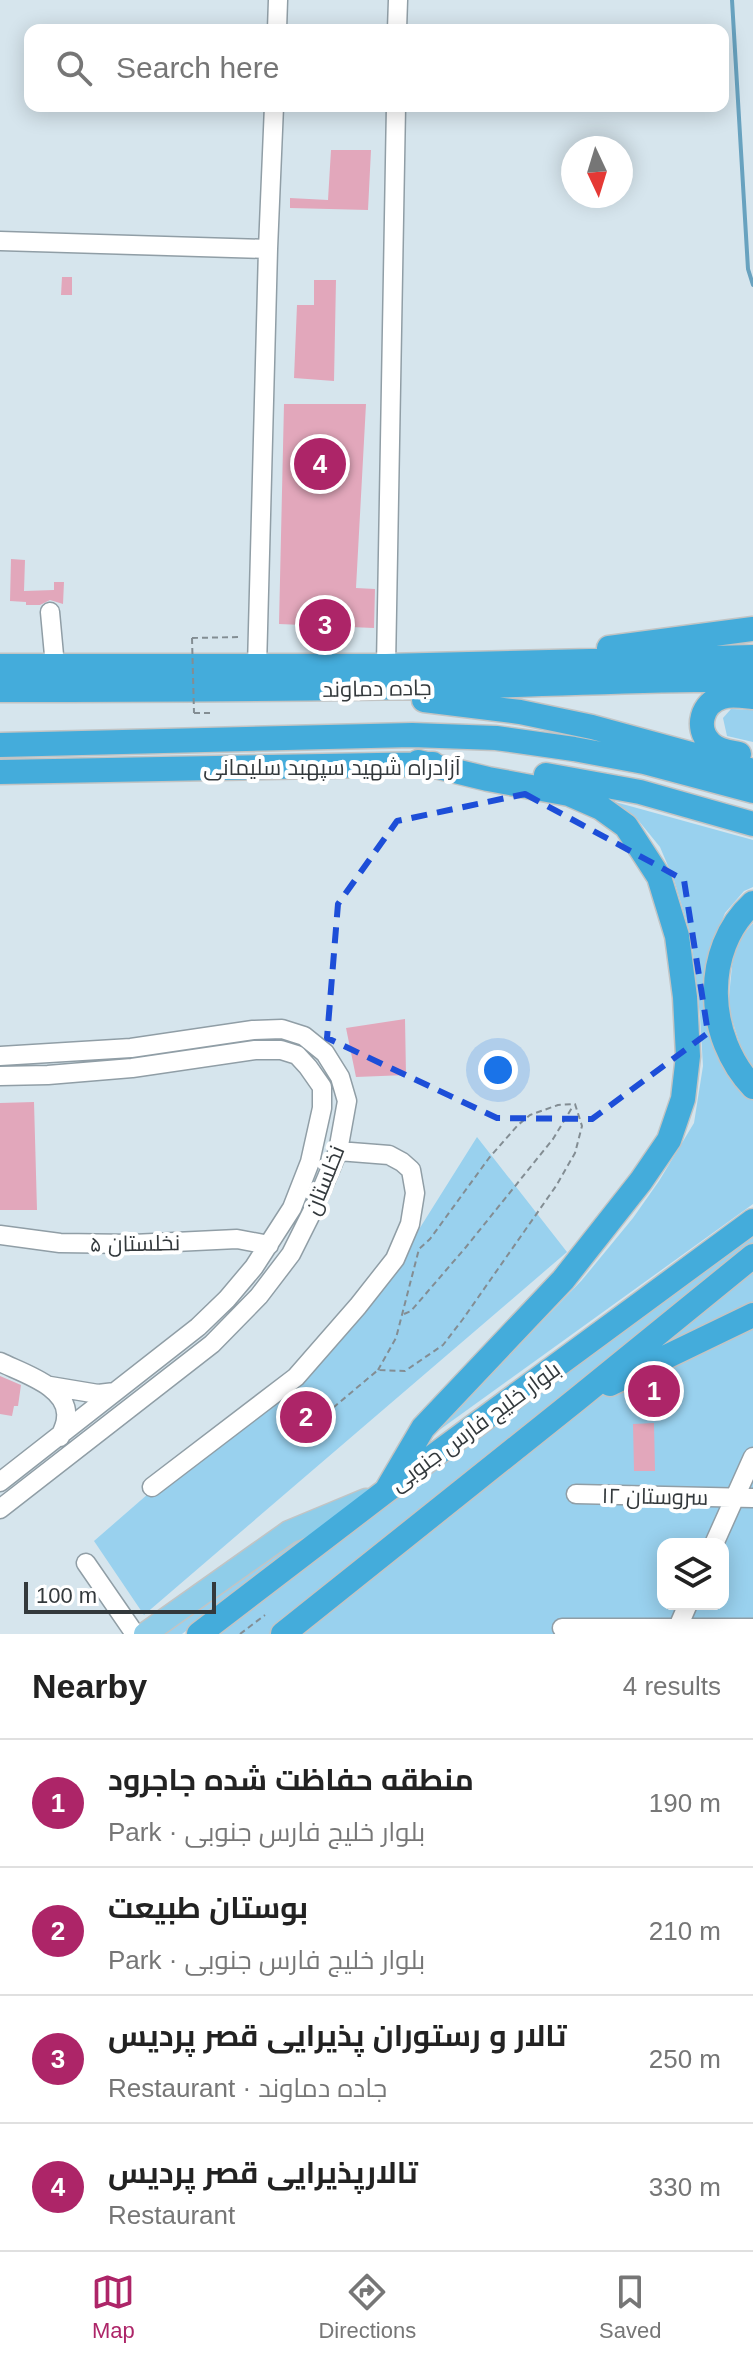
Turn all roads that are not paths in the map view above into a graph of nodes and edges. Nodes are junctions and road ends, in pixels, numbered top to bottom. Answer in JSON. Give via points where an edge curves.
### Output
{"nodes":[{"id":1,"x":278,"y":0,"type":"edge"},
{"id":2,"x":398,"y":0,"type":"edge"},
{"id":3,"x":277,"y":24,"type":"edge"},
{"id":4,"x":397,"y":24,"type":"edge"},
{"id":5,"x":274,"y":112,"type":"edge"},
{"id":6,"x":396,"y":112,"type":"edge"},
{"id":7,"x":0,"y":241,"type":"edge"},
{"id":8,"x":268,"y":249,"type":"junction"},
{"id":9,"x":50,"y":612,"type":"dead end"},
{"id":10,"x":753,"y":629,"type":"edge"},
{"id":11,"x":753,"y":657,"type":"edge"},
{"id":12,"x":510,"y":663,"type":"junction"},
{"id":13,"x":0,"y":666,"type":"edge"},
{"id":14,"x":55,"y":666,"type":"junction"},
{"id":15,"x":386,"y":666,"type":"junction"},
{"id":16,"x":257,"y":667,"type":"junction"},
{"id":17,"x":753,"y":680,"type":"edge"},
{"id":18,"x":310,"y":689,"type":"junction"},
{"id":19,"x":0,"y":690,"type":"edge"},
{"id":20,"x":753,"y":697,"type":"edge"},
{"id":21,"x":0,"y":745,"type":"edge"},
{"id":22,"x":753,"y":756,"type":"edge"},
{"id":23,"x":418,"y":762,"type":"junction"},
{"id":24,"x":753,"y":771,"type":"edge"},
{"id":25,"x":0,"y":772,"type":"edge"},
{"id":26,"x":753,"y":791,"type":"edge"},
{"id":27,"x":753,"y":824,"type":"edge"},
{"id":28,"x":753,"y":903,"type":"edge"},
{"id":29,"x":0,"y":1056,"type":"edge"},
{"id":30,"x":0,"y":1076,"type":"edge"},
{"id":31,"x":753,"y":1087,"type":"edge"},
{"id":32,"x":338,"y":1151,"type":"junction"},
{"id":33,"x":753,"y":1221,"type":"edge"},
{"id":34,"x":0,"y":1235,"type":"edge"},
{"id":35,"x":269,"y":1245,"type":"junction"},
{"id":36,"x":753,"y":1256,"type":"edge"},
{"id":37,"x":753,"y":1315,"type":"edge"},
{"id":38,"x":0,"y":1362,"type":"edge"},
{"id":39,"x":47,"y":1386,"type":"junction"},
{"id":40,"x":115,"y":1392,"type":"junction"},
{"id":41,"x":576,"y":1400,"type":"junction"},
{"id":42,"x":130,"y":1409,"type":"junction"},
{"id":43,"x":60,"y":1437,"type":"junction"},
{"id":44,"x":753,"y":1457,"type":"edge"},
{"id":45,"x":0,"y":1482,"type":"edge"},
{"id":46,"x":152,"y":1487,"type":"dead end"},
{"id":47,"x":386,"y":1491,"type":"junction"},
{"id":48,"x":576,"y":1494,"type":"dead end"},
{"id":49,"x":744,"y":1498,"type":"edge"},
{"id":50,"x":0,"y":1509,"type":"edge"},
{"id":51,"x":718,"y":1538,"type":"edge"},
{"id":52,"x":86,"y":1563,"type":"dead end"},
{"id":53,"x":685,"y":1610,"type":"edge"},
{"id":54,"x":562,"y":1628,"type":"dead end"},
{"id":55,"x":753,"y":1628,"type":"edge"},
{"id":56,"x":676,"y":1631,"type":"edge"},
{"id":57,"x":135,"y":1634,"type":"edge"},
{"id":58,"x":145,"y":1634,"type":"edge"},
{"id":59,"x":199,"y":1634,"type":"edge"},
{"id":60,"x":283,"y":1634,"type":"edge"}],
"edges":[{"from":1,"to":3,"type":"street"},
{"from":2,"to":4,"type":"street"},
{"from":5,"to":8,"type":"street"},
{"from":6,"to":15,"type":"street"},
{"from":7,"to":8,"type":"street"},
{"from":8,"to":16,"type":"street"},
{"from":9,"to":14,"type":"street"},
{"from":10,"to":12,"type":"highway"},
{"from":11,"to":12,"type":"highway","name":"جاده دماوند"},
{"from":12,"to":15,"type":"highway","name":"جاده دماوند"},
{"from":13,"to":14,"type":"highway","name":"جاده دماوند"},
{"from":14,"to":16,"type":"highway","name":"جاده دماوند"},
{"from":15,"to":16,"type":"highway","name":"جاده دماوند"},
{"from":17,"to":18,"type":"highway","name":"جاده دماوند"},
{"from":18,"to":19,"type":"highway","name":"جاده دماوند"},
{"from":18,"to":24,"type":"highway","via":[[520,712]]},
{"from":20,"to":22,"type":"highway","via":[[719,697],[710,703],[702,722],[703,733],[717,749]]},
{"from":21,"to":26,"type":"highway","name":"آزادراه شهید سپهبد سلیمانی","via":[[412,735],[496,738],[644,762]]},
{"from":23,"to":25,"type":"highway","name":"آزادراه شهید سپهبد سلیمانی"},
{"from":23,"to":27,"type":"highway","name":"آزادراه شهید سپهبد سلیمانی","via":[[572,778]]},
{"from":23,"to":47,"type":"highway","via":[[569,794],[626,826],[659,877],[677,936],[688,1056],[683,1099],[669,1140],[641,1181],[563,1280],[423,1428]]},
{"from":28,"to":31,"type":"highway","via":[[722,946],[716,978],[724,1043]]},
{"from":29,"to":32,"type":"street","name":"نخلستان","via":[[131,1048],[282,1029],[304,1036],[325,1053],[340,1077],[347,1101]]},
{"from":30,"to":35,"type":"street","name":"نخلستان","via":[[132,1068],[255,1050],[297,1055],[322,1087],[322,1108],[310,1162],[292,1208]]},
{"from":32,"to":42,"type":"street","name":"نخلستان","via":[[291,1254],[259,1296],[212,1344]]},
{"from":32,"to":46,"type":"street","via":[[389,1155],[411,1170],[415,1193],[410,1224],[395,1259],[296,1377]]},
{"from":33,"to":47,"type":"highway","name":"بلوار خلیج فارس جنوبی"},
{"from":34,"to":35,"type":"street","name":"نخلستان ۵","via":[[60,1243],[237,1239]]},
{"from":35,"to":40,"type":"street","name":"نخلستان","via":[[198,1327]]},
{"from":36,"to":41,"type":"highway","name":"بلوار خلیج فارس جنوبی"},
{"from":37,"to":41,"type":"highway"},
{"from":38,"to":39,"type":"street"},
{"from":39,"to":40,"type":"street"},
{"from":39,"to":43,"type":"street","via":[[62,1397],[67,1417]]},
{"from":40,"to":42,"type":"street"},
{"from":40,"to":43,"type":"street","name":"نخلستان"},
{"from":41,"to":60,"type":"highway","name":"بلوار خلیج فارس جنوبی"},
{"from":42,"to":50,"type":"street","name":"نخلستان"},
{"from":43,"to":45,"type":"street","name":"نخلستان"},
{"from":44,"to":49,"type":"street"},
{"from":47,"to":58,"type":"main road","via":[[289,1532]]},
{"from":47,"to":59,"type":"highway","name":"بلوار خلیج فارس جنوبی"},
{"from":48,"to":49,"type":"street","name":"سروستان ۱۲"},
{"from":49,"to":51,"type":"street"},
{"from":52,"to":57,"type":"street"},
{"from":53,"to":56,"type":"street"},
{"from":54,"to":56,"type":"street"},
{"from":55,"to":56,"type":"street"}]}
